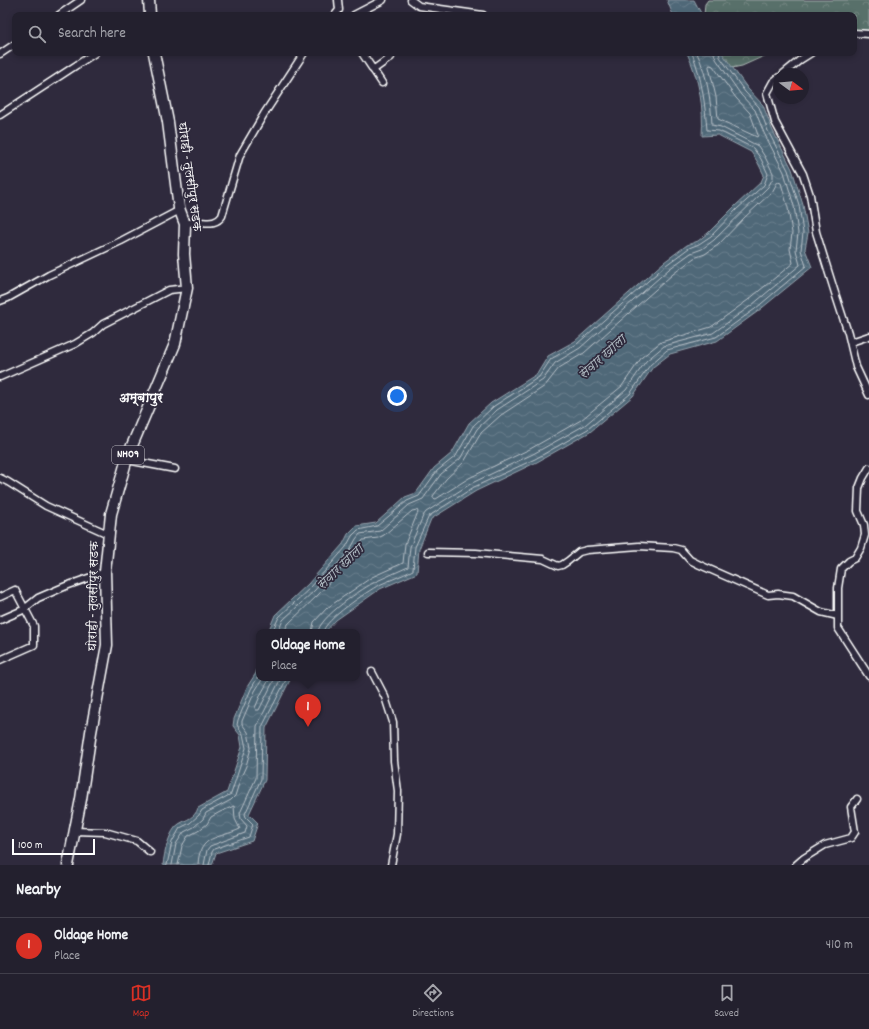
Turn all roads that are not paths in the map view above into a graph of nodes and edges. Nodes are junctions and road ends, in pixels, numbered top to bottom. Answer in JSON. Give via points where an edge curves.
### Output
{"nodes":[{"id":1,"x":81,"y":0,"type":"edge"},
{"id":2,"x":149,"y":0,"type":"edge"},
{"id":3,"x":338,"y":0,"type":"edge"},
{"id":4,"x":383,"y":0,"type":"edge"},
{"id":5,"x":410,"y":0,"type":"edge"},
{"id":6,"x":63,"y":12,"type":"edge"},
{"id":7,"x":150,"y":12,"type":"edge"},
{"id":8,"x":338,"y":12,"type":"edge"},
{"id":9,"x":360,"y":12,"type":"edge"},
{"id":10,"x":462,"y":12,"type":"edge"},
{"id":11,"x":857,"y":33,"type":"edge"},
{"id":12,"x":869,"y":34,"type":"edge"},
{"id":13,"x":12,"y":46,"type":"edge"},
{"id":14,"x":0,"y":54,"type":"edge"},
{"id":15,"x":90,"y":56,"type":"edge"},
{"id":16,"x":155,"y":56,"type":"edge"},
{"id":17,"x":302,"y":56,"type":"edge"},
{"id":18,"x":364,"y":56,"type":"edge"},
{"id":19,"x":806,"y":56,"type":"edge"},
{"id":20,"x":391,"y":57,"type":"dead end"},
{"id":21,"x":790,"y":68,"type":"edge"},
{"id":22,"x":374,"y":70,"type":"junction"},
{"id":23,"x":773,"y":82,"type":"edge"},
{"id":24,"x":382,"y":83,"type":"dead end"},
{"id":25,"x":0,"y":115,"type":"edge"},
{"id":26,"x":179,"y":208,"type":"junction"},
{"id":27,"x":185,"y":224,"type":"junction"},
{"id":28,"x":188,"y":288,"type":"junction"},
{"id":29,"x":0,"y":301,"type":"edge"},
{"id":30,"x":869,"y":336,"type":"edge"},
{"id":31,"x":851,"y":342,"type":"junction"},
{"id":32,"x":0,"y":377,"type":"edge"},
{"id":33,"x":869,"y":395,"type":"edge"},
{"id":34,"x":127,"y":460,"type":"junction"},
{"id":35,"x":869,"y":468,"type":"edge"},
{"id":36,"x":175,"y":469,"type":"dead end"},
{"id":37,"x":0,"y":478,"type":"edge"},
{"id":38,"x":108,"y":534,"type":"junction"},
{"id":39,"x":428,"y":552,"type":"dead end"},
{"id":40,"x":105,"y":572,"type":"junction"},
{"id":41,"x":0,"y":597,"type":"edge"},
{"id":42,"x":25,"y":608,"type":"junction"},
{"id":43,"x":838,"y":616,"type":"junction"},
{"id":44,"x":0,"y":620,"type":"edge"},
{"id":45,"x":0,"y":660,"type":"edge"},
{"id":46,"x":372,"y":672,"type":"dead end"},
{"id":47,"x":869,"y":676,"type":"edge"},
{"id":48,"x":857,"y":799,"type":"dead end"},
{"id":49,"x":74,"y":831,"type":"junction"},
{"id":50,"x":150,"y":852,"type":"dead end"},
{"id":51,"x":68,"y":865,"type":"edge"},
{"id":52,"x":391,"y":865,"type":"edge"},
{"id":53,"x":796,"y":865,"type":"edge"}],
"edges":[{"from":1,"to":6,"type":"street"},
{"from":2,"to":7,"type":"main road"},
{"from":3,"to":8,"type":"street"},
{"from":4,"to":9,"type":"street"},
{"from":5,"to":10,"type":"street","via":[[419,6]]},
{"from":11,"to":12,"type":"street"},
{"from":13,"to":14,"type":"street"},
{"from":15,"to":25,"type":"street"},
{"from":16,"to":26,"type":"main road","name":"घोराही - तुलसीपुर सडक","number":"NH09","via":[[168,122]]},
{"from":17,"to":27,"type":"street","via":[[240,155],[220,220]]},
{"from":18,"to":22,"type":"street"},
{"from":19,"to":21,"type":"street"},
{"from":20,"to":22,"type":"street"},
{"from":22,"to":24,"type":"street"},
{"from":23,"to":31,"type":"street","via":[[767,93],[775,122],[803,174],[810,195],[816,232]]},
{"from":26,"to":27,"type":"main road","name":"घोराही - तुलसीपुर सडक","number":"NH09"},
{"from":26,"to":29,"type":"street","via":[[142,230]]},
{"from":27,"to":28,"type":"main road","name":"घोराही - तुलसीपुर सडक","number":"NH09","via":[[184,254]]},
{"from":28,"to":32,"type":"street","via":[[169,290],[102,324],[75,344]]},
{"from":28,"to":34,"type":"main road","name":"घोराही - तुलसीपुर सडक","number":"NH09","via":[[175,344]]},
{"from":30,"to":31,"type":"street"},
{"from":31,"to":33,"type":"street","via":[[856,367]]},
{"from":34,"to":36,"type":"street"},
{"from":34,"to":38,"type":"main road","name":"घोराही - तुलसीपुर सडक","number":"NH09","via":[[111,514]]},
{"from":35,"to":43,"type":"street","via":[[858,495],[858,511],[864,525],[864,535],[855,558],[841,569]]},
{"from":37,"to":38,"type":"street","via":[[46,506]]},
{"from":38,"to":40,"type":"main road","name":"घोराही - तुलसीपुर सडक","number":"NH09"},
{"from":39,"to":43,"type":"street","via":[[543,559],[558,566],[579,552],[587,550],[639,546],[674,548],[700,565],[768,595],[793,596],[821,612]]},
{"from":40,"to":42,"type":"street","via":[[38,598]]},
{"from":40,"to":49,"type":"main road","name":"घोराही - तुलसीपुर सडक","number":"NH09","via":[[107,645]]},
{"from":41,"to":42,"type":"street","via":[[15,590]]},
{"from":42,"to":44,"type":"street"},
{"from":42,"to":45,"type":"street","via":[[34,626],[34,645]]},
{"from":43,"to":47,"type":"street","via":[[838,628]]},
{"from":46,"to":52,"type":"street","via":[[386,697],[393,722],[398,790],[397,834]]},
{"from":48,"to":53,"type":"street","via":[[850,807],[855,832],[851,838],[824,845]]},
{"from":49,"to":50,"type":"street","via":[[105,832],[131,839]]},
{"from":49,"to":51,"type":"main road","name":"घोराही - तुलसीपुर सडक","number":"NH09"}]}
